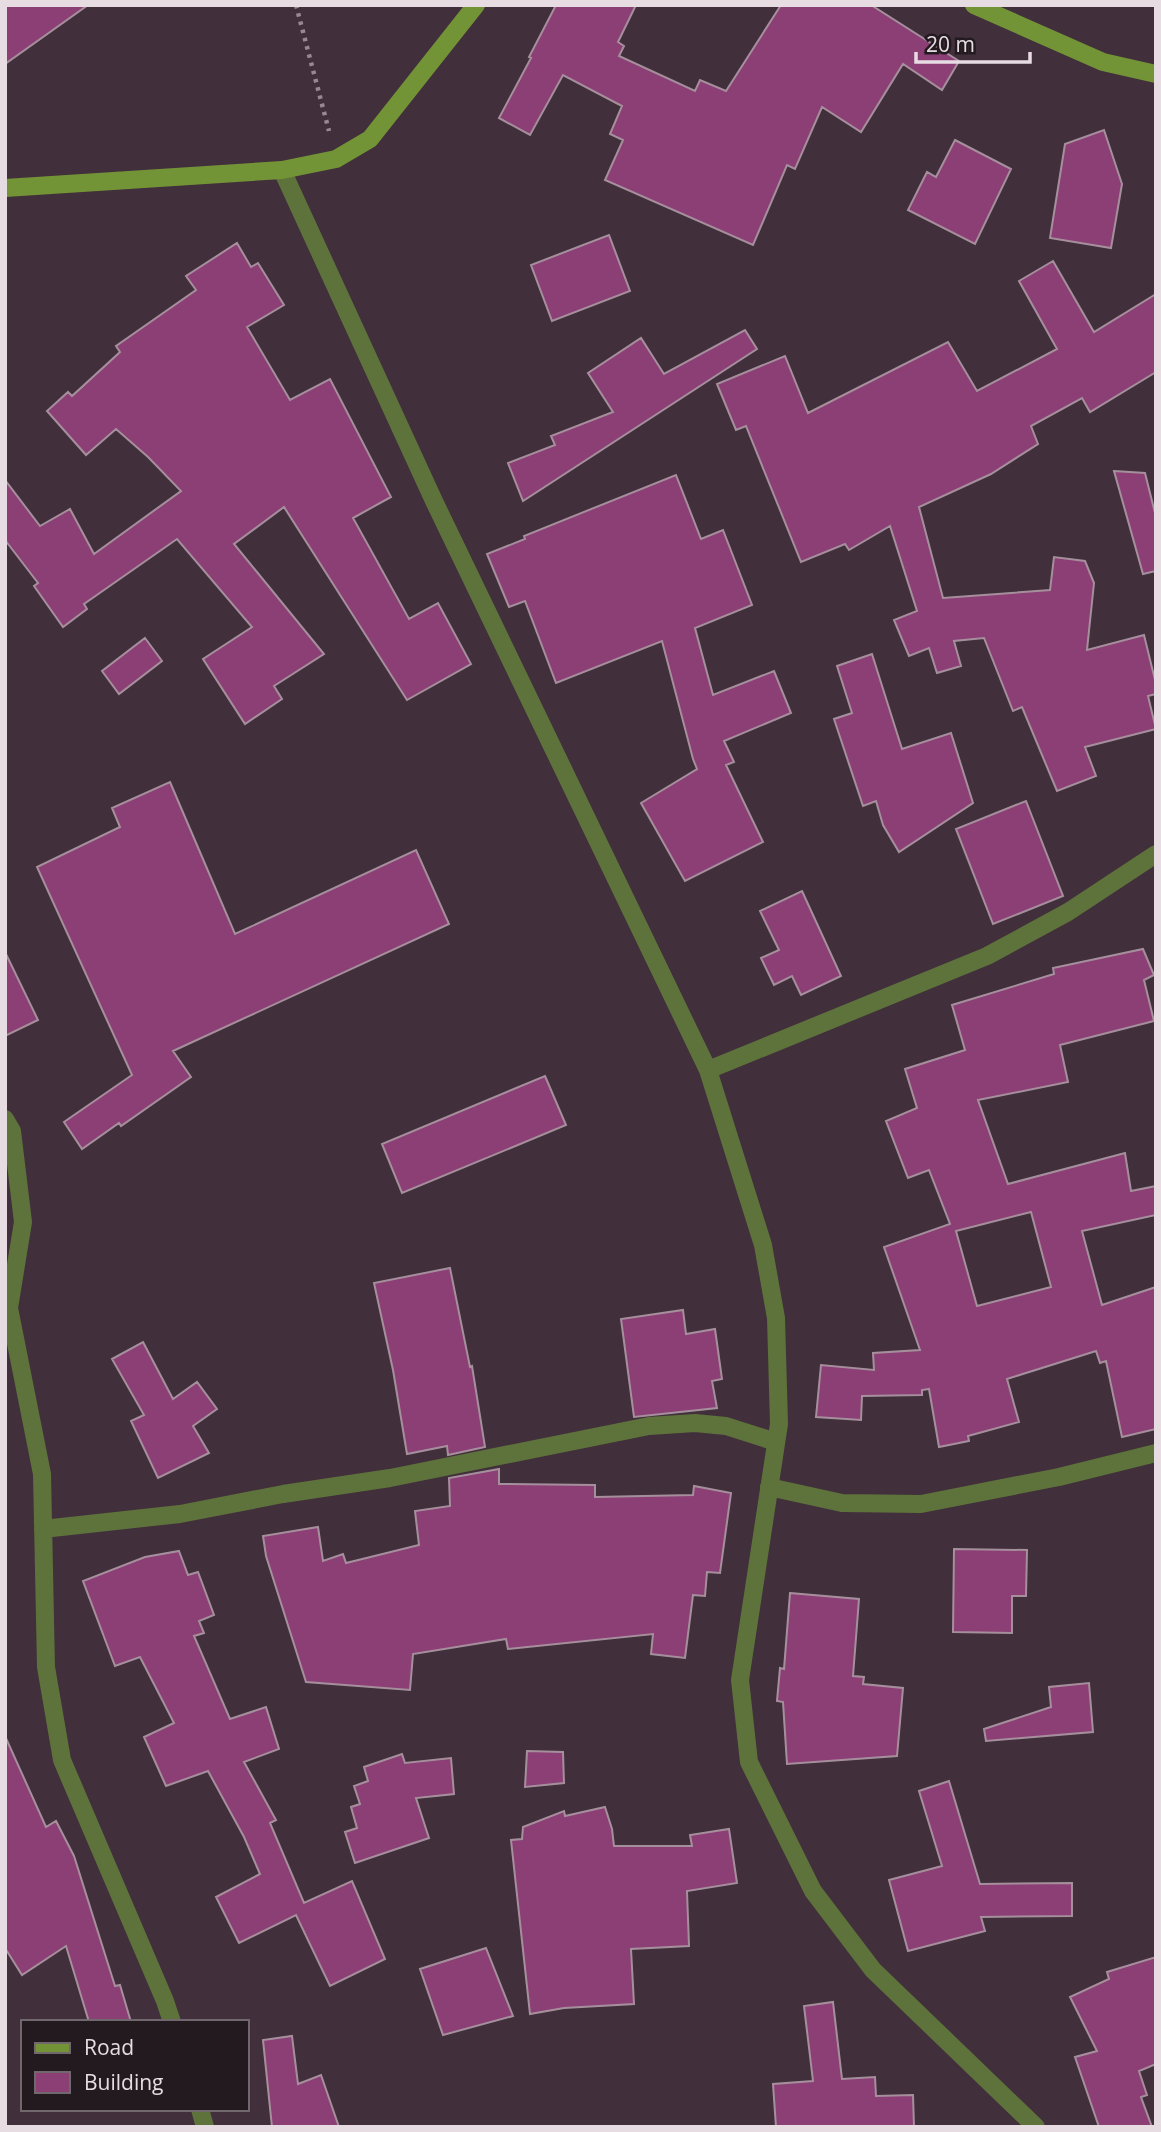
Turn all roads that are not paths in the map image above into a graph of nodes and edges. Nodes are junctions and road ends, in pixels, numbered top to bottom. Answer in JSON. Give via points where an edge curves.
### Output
{"nodes":[{"id":1,"x":476,"y":5,"type":"edge"},
{"id":2,"x":974,"y":5,"type":"edge"},
{"id":3,"x":1156,"y":74,"type":"edge"},
{"id":4,"x":282,"y":170,"type":"junction"},
{"id":5,"x":5,"y":188,"type":"edge"},
{"id":6,"x":1156,"y":854,"type":"edge"},
{"id":7,"x":708,"y":1070,"type":"junction"},
{"id":8,"x":5,"y":1119,"type":"edge"},
{"id":9,"x":7,"y":1305,"type":"edge"},
{"id":10,"x":776,"y":1442,"type":"junction"},
{"id":11,"x":1156,"y":1453,"type":"edge"},
{"id":12,"x":769,"y":1487,"type":"junction"},
{"id":13,"x":43,"y":1529,"type":"junction"},
{"id":14,"x":171,"y":2020,"type":"edge"},
{"id":15,"x":1036,"y":2127,"type":"edge"}],
"edges":[{"from":1,"to":4,"type":"main road","via":[[370,139],[336,159]]},
{"from":2,"to":3,"type":"main road","via":[[1102,62]]},
{"from":4,"to":5,"type":"main road"},
{"from":4,"to":7,"type":"street","via":[[434,501]]},
{"from":6,"to":7,"type":"street","via":[[1068,912],[987,956]]},
{"from":7,"to":10,"type":"street","via":[[768,1269],[776,1318]]},
{"from":8,"to":9,"type":"street","via":[[12,1131],[23,1222]]},
{"from":9,"to":13,"type":"street","via":[[42,1474]]},
{"from":10,"to":12,"type":"street"},
{"from":10,"to":13,"type":"street","via":[[726,1426],[649,1426],[180,1514]]},
{"from":11,"to":12,"type":"street","via":[[921,1504],[842,1503]]},
{"from":12,"to":15,"type":"street","via":[[740,1680],[749,1762],[813,1891],[873,1970]]},
{"from":13,"to":14,"type":"street","via":[[46,1667],[62,1759]]}]}
